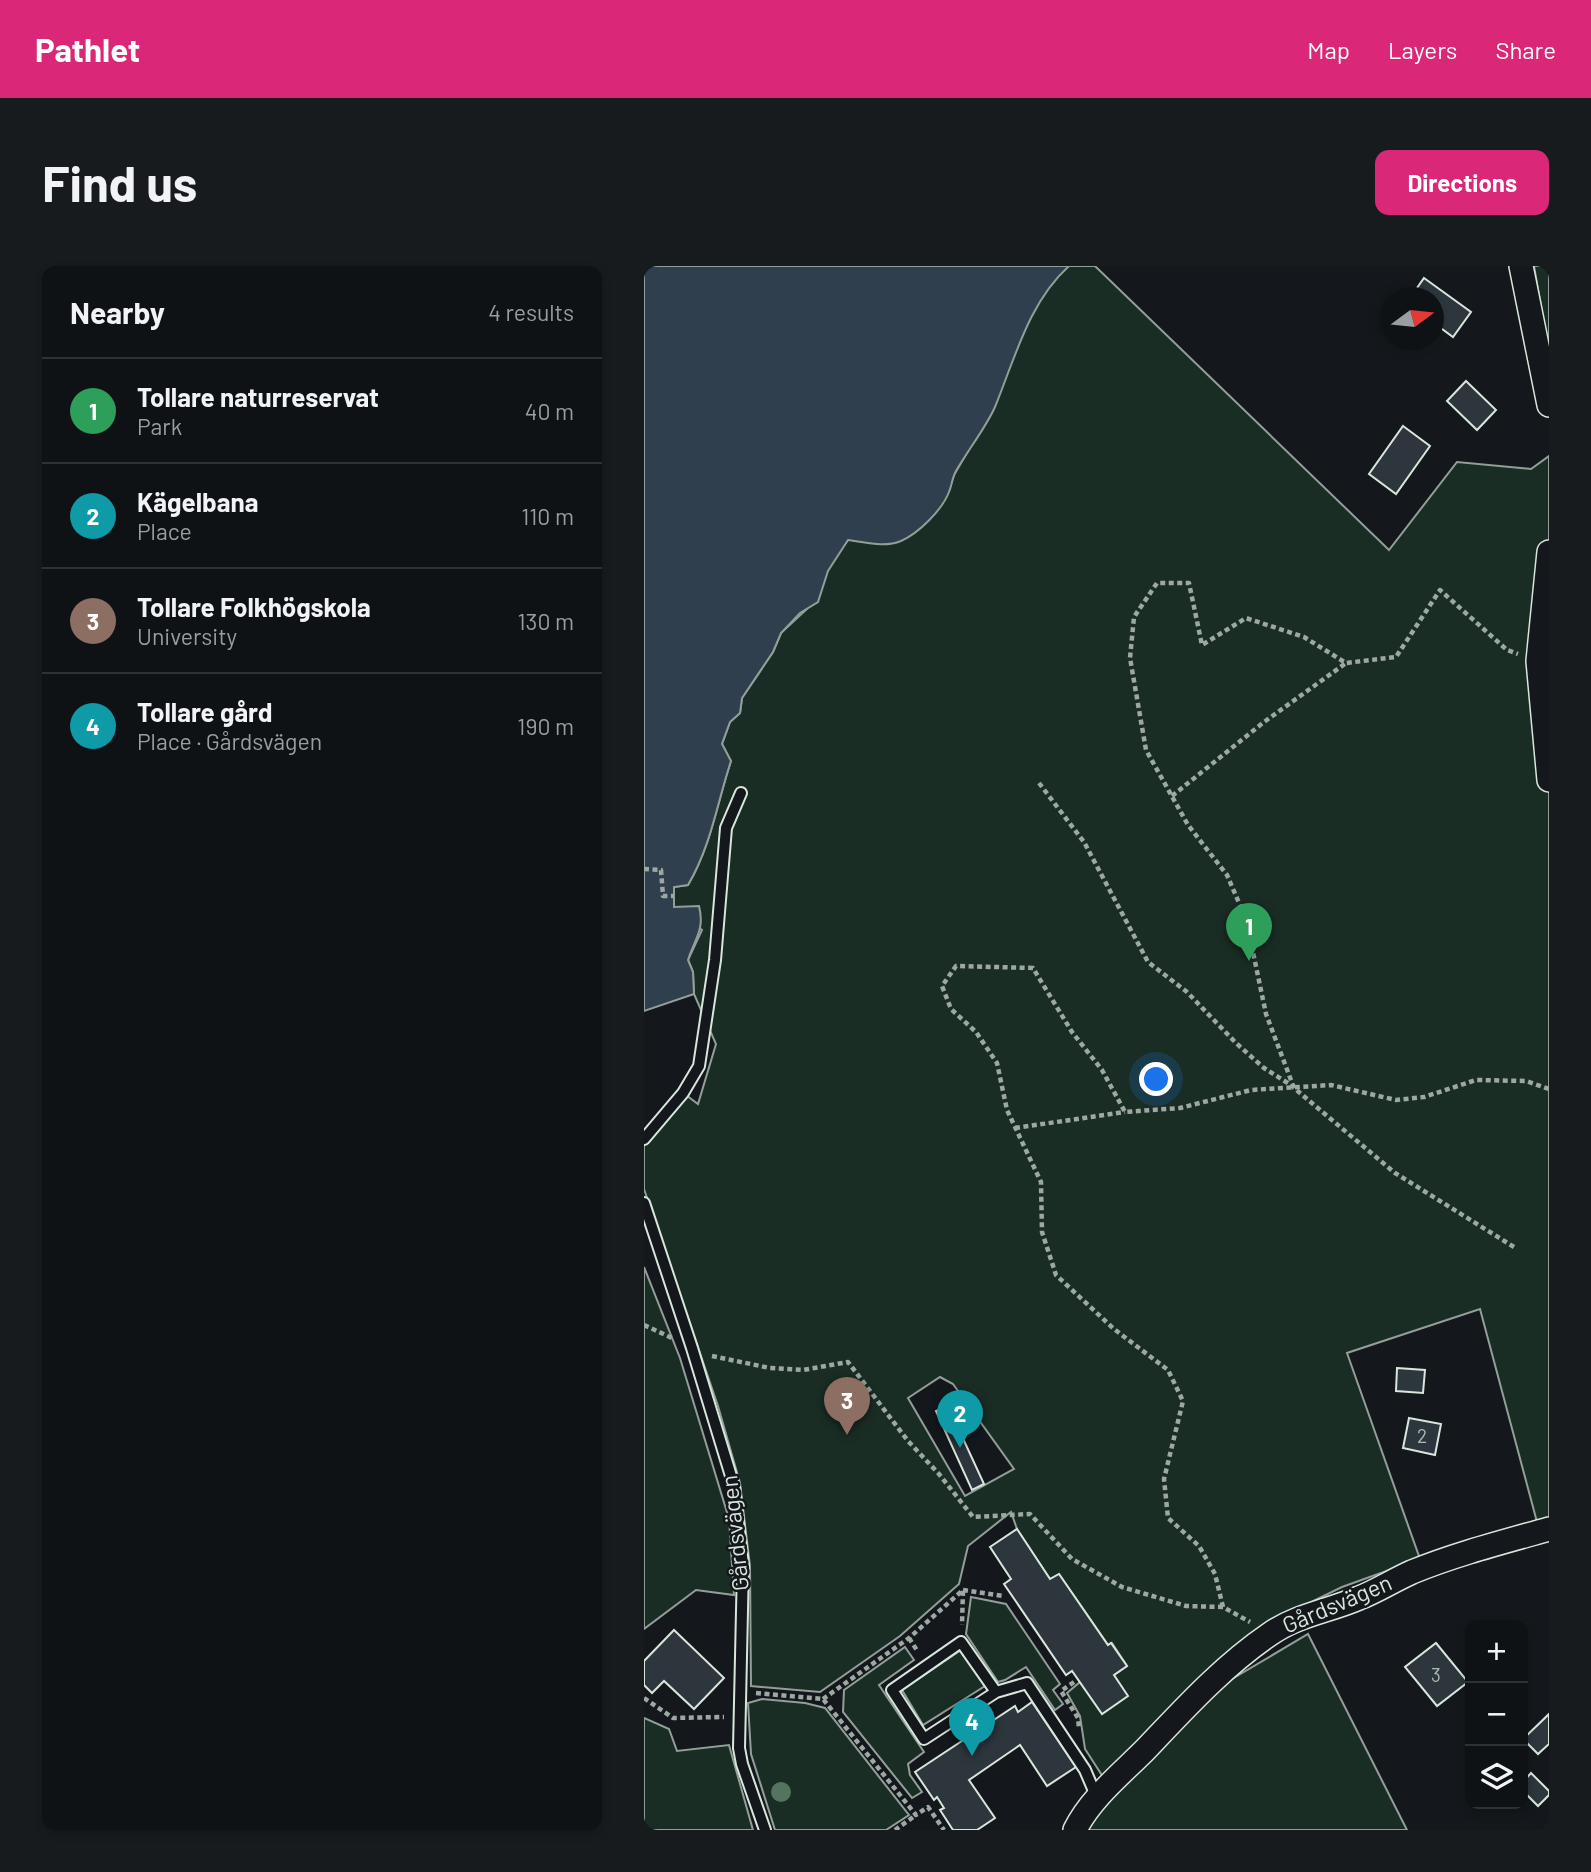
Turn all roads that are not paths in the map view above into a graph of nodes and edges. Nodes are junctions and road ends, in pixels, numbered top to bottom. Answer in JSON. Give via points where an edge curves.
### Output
{"nodes":[{"id":1,"x":1521,"y":266,"type":"edge"},
{"id":2,"x":1549,"y":405,"type":"edge"},
{"id":3,"x":1549,"y":552,"type":"edge"},
{"id":4,"x":1549,"y":780,"type":"edge"},
{"id":5,"x":741,"y":793,"type":"dead end"},
{"id":6,"x":644,"y":1139,"type":"edge"},
{"id":7,"x":644,"y":1203,"type":"edge"},
{"id":8,"x":1549,"y":1529,"type":"edge"},
{"id":9,"x":996,"y":1692,"type":"junction"},
{"id":10,"x":1097,"y":1798,"type":"junction"},
{"id":11,"x":765,"y":1830,"type":"edge"},
{"id":12,"x":1075,"y":1830,"type":"edge"}],
"edges":[{"from":1,"to":2,"type":"street"},
{"from":3,"to":4,"type":"street","via":[[1538,661]]},
{"from":5,"to":6,"type":"lane","via":[[726,828],[715,960],[699,1066]]},
{"from":7,"to":11,"type":"lane","name":"Gårdsvägen","via":[[734,1486],[743,1565],[739,1748]]},
{"from":8,"to":10,"type":"street","name":"Gårdsvägen","via":[[1448,1558],[1358,1599],[1294,1619],[1226,1667]]},
{"from":9,"to":9,"type":"lane","via":[[924,1738],[892,1690],[961,1642]]},
{"from":9,"to":10,"type":"lane","via":[[1027,1683],[1086,1770]]},
{"from":10,"to":12,"type":"street","name":"Gårdsvägen"}]}
